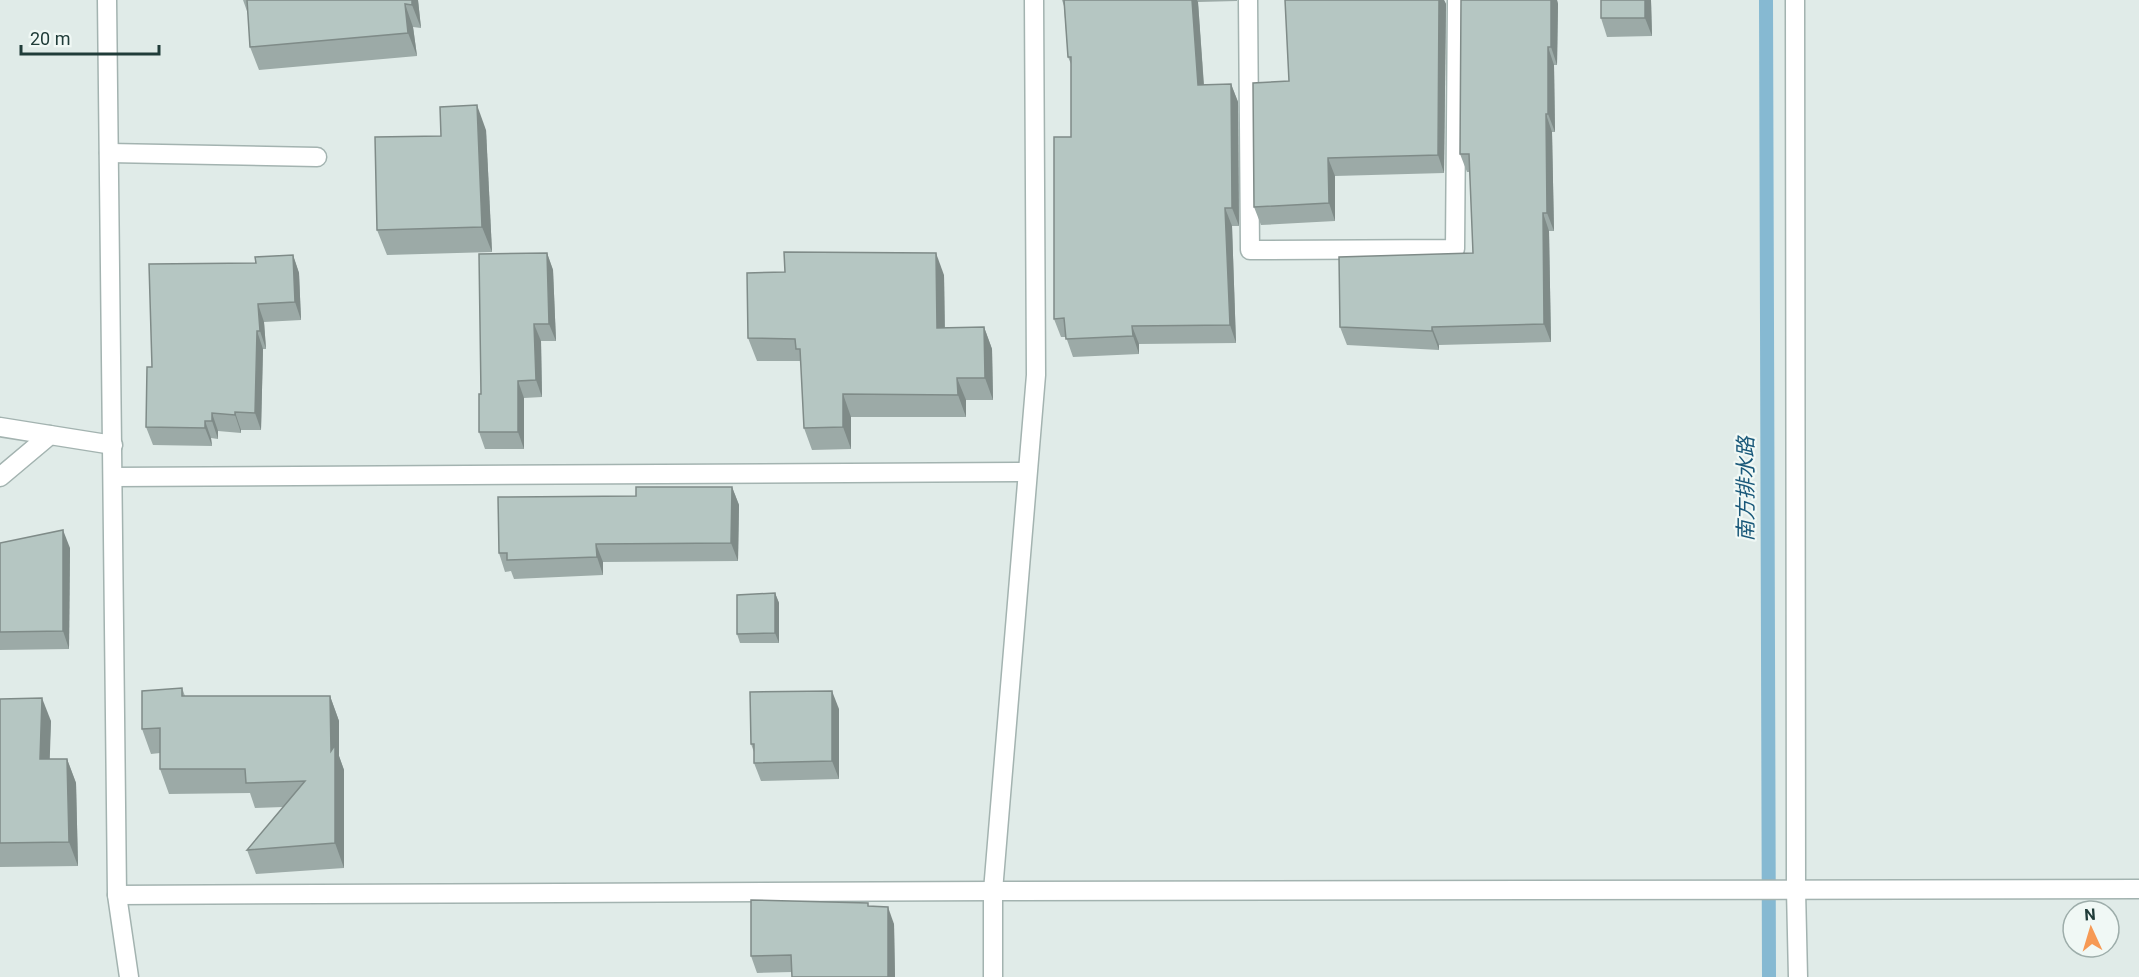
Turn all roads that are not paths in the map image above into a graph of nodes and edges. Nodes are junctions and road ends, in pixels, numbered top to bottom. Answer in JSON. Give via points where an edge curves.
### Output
{"nodes":[{"id":1,"x":107,"y":0,"type":"edge"},
{"id":2,"x":1034,"y":0,"type":"edge"},
{"id":3,"x":1248,"y":0,"type":"edge"},
{"id":4,"x":1457,"y":0,"type":"edge"},
{"id":5,"x":1795,"y":0,"type":"edge"},
{"id":6,"x":109,"y":153,"type":"junction"},
{"id":7,"x":317,"y":157,"type":"dead end"},
{"id":8,"x":0,"y":427,"type":"edge"},
{"id":9,"x":50,"y":435,"type":"junction"},
{"id":10,"x":113,"y":445,"type":"junction"},
{"id":11,"x":1027,"y":472,"type":"junction"},
{"id":12,"x":0,"y":477,"type":"edge"},
{"id":13,"x":113,"y":477,"type":"junction"},
{"id":14,"x":1794,"y":889,"type":"junction"},
{"id":15,"x":2139,"y":889,"type":"edge"},
{"id":16,"x":993,"y":891,"type":"junction"},
{"id":17,"x":117,"y":895,"type":"junction"},
{"id":18,"x":129,"y":977,"type":"edge"},
{"id":19,"x":993,"y":977,"type":"edge"},
{"id":20,"x":1798,"y":977,"type":"edge"}],
"edges":[{"from":1,"to":6,"type":"street"},
{"from":2,"to":11,"type":"street","via":[[1036,375]]},
{"from":3,"to":4,"type":"street","via":[[1250,250],[1455,249]]},
{"from":5,"to":14,"type":"street"},
{"from":6,"to":7,"type":"street"},
{"from":6,"to":10,"type":"street"},
{"from":8,"to":9,"type":"street"},
{"from":9,"to":10,"type":"street"},
{"from":9,"to":12,"type":"street"},
{"from":10,"to":13,"type":"street"},
{"from":11,"to":13,"type":"street"},
{"from":11,"to":16,"type":"street"},
{"from":13,"to":17,"type":"street"},
{"from":14,"to":15,"type":"street"},
{"from":14,"to":16,"type":"street"},
{"from":14,"to":20,"type":"street"},
{"from":16,"to":17,"type":"street"},
{"from":16,"to":19,"type":"street"},
{"from":17,"to":18,"type":"street"}]}
